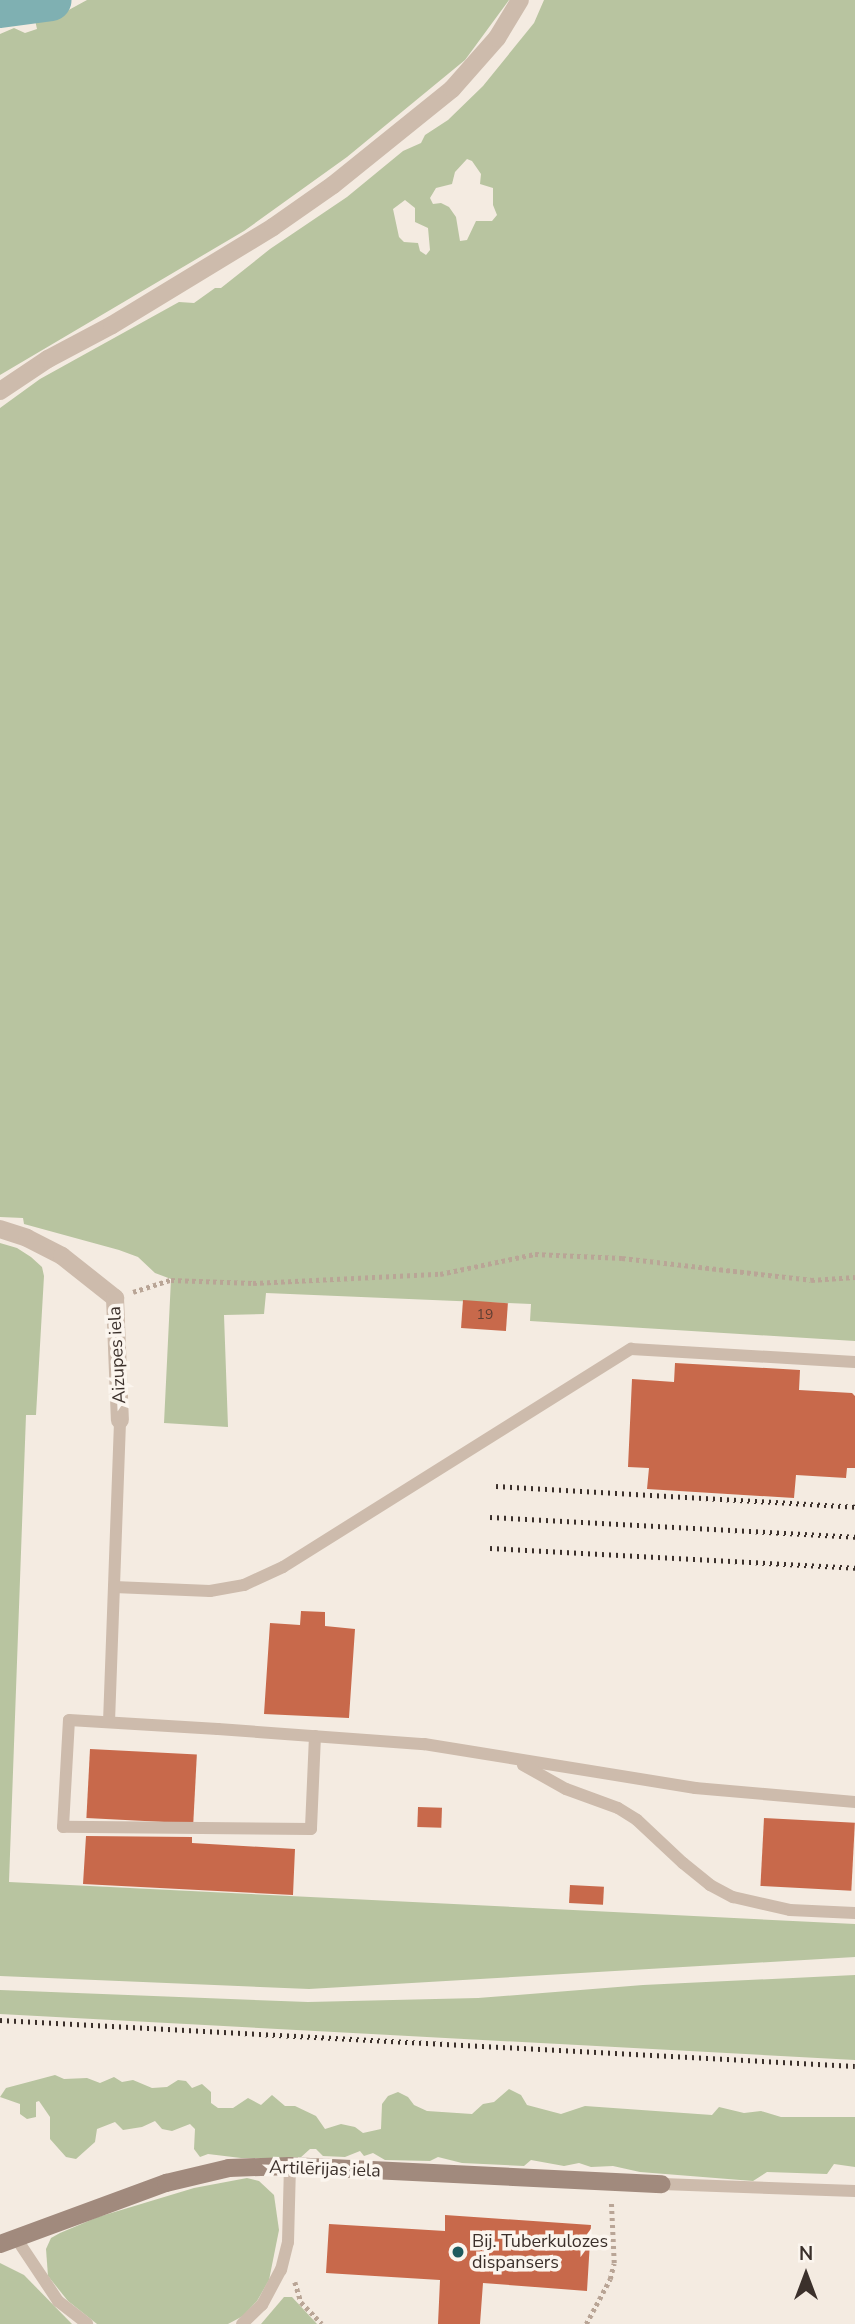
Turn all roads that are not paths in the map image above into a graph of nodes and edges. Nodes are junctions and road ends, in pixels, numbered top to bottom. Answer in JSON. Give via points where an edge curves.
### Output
{"nodes":[{"id":1,"x":520,"y":0,"type":"edge"},
{"id":2,"x":0,"y":391,"type":"edge"},
{"id":3,"x":0,"y":1229,"type":"edge"},
{"id":4,"x":855,"y":1363,"type":"edge"},
{"id":5,"x":120,"y":1420,"type":"joint"},
{"id":6,"x":114,"y":1587,"type":"junction"},
{"id":7,"x":109,"y":1722,"type":"junction"},
{"id":8,"x":315,"y":1736,"type":"junction"},
{"id":9,"x":513,"y":1759,"type":"junction"},
{"id":10,"x":855,"y":1802,"type":"edge"},
{"id":11,"x":855,"y":1913,"type":"edge"},
{"id":12,"x":290,"y":2166,"type":"junction"},
{"id":13,"x":662,"y":2184,"type":"joint"},
{"id":14,"x":855,"y":2192,"type":"edge"},
{"id":15,"x":8,"y":2241,"type":"edge"},
{"id":16,"x":87,"y":2324,"type":"edge"},
{"id":17,"x":242,"y":2324,"type":"edge"}],
"edges":[{"from":1,"to":2,"type":"street","via":[[497,38],[452,89],[333,184],[273,227]]},
{"from":3,"to":5,"type":"street","name":"Aizupes iela","via":[[62,1256],[115,1298]]},
{"from":4,"to":6,"type":"lane","via":[[631,1349],[283,1567],[244,1585],[210,1591]]},
{"from":5,"to":6,"type":"lane"},
{"from":6,"to":7,"type":"lane"},
{"from":7,"to":8,"type":"lane"},
{"from":7,"to":8,"type":"lane","via":[[69,1720],[63,1827],[311,1829]]},
{"from":8,"to":9,"type":"lane","via":[[424,1744]]},
{"from":9,"to":10,"type":"lane","via":[[695,1788]]},
{"from":9,"to":11,"type":"lane","via":[[566,1790],[618,1808],[710,1885],[733,1897],[790,1910]]},
{"from":12,"to":13,"type":"street","name":"Artilērijas iela"},
{"from":12,"to":15,"type":"street","name":"Artilērijas iela","via":[[197,2174]]},
{"from":12,"to":17,"type":"lane","via":[[290,2219],[281,2270],[262,2305]]},
{"from":13,"to":14,"type":"lane"},
{"from":15,"to":16,"type":"lane","via":[[58,2301]]}]}
